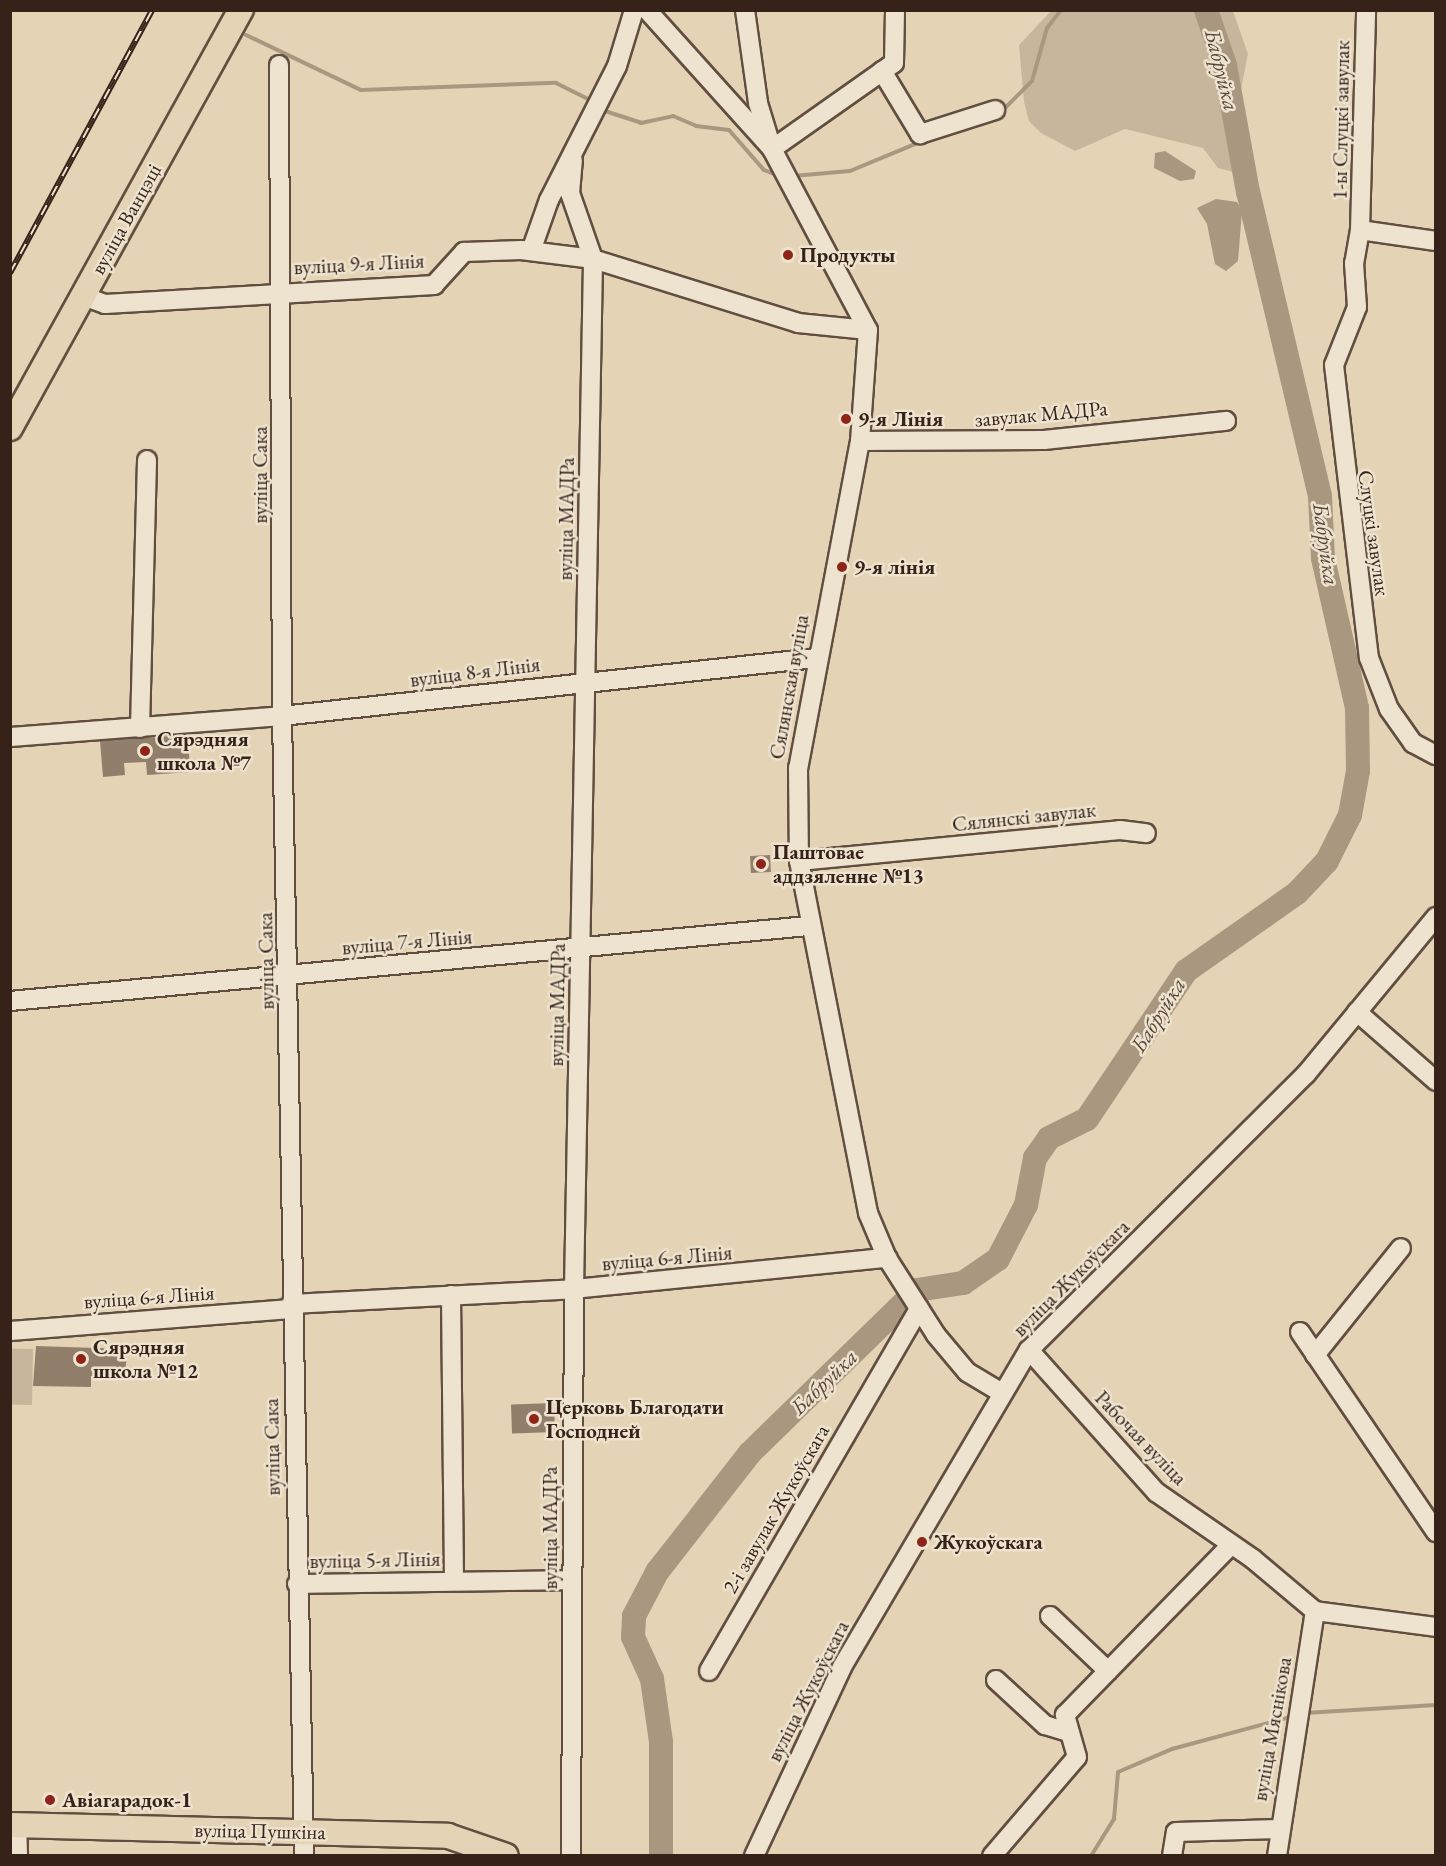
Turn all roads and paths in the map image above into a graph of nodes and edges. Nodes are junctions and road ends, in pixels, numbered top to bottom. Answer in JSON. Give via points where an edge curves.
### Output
{"nodes":[{"id":1,"x":241,"y":10,"type":"edge"},
{"id":2,"x":634,"y":10,"type":"edge"},
{"id":3,"x":647,"y":10,"type":"edge"},
{"id":4,"x":745,"y":10,"type":"edge"},
{"id":5,"x":895,"y":10,"type":"edge"},
{"id":6,"x":1366,"y":10,"type":"edge"},
{"id":7,"x":279,"y":66,"type":"dead end"},
{"id":8,"x":882,"y":71,"type":"junction"},
{"id":9,"x":995,"y":110,"type":"dead end"},
{"id":10,"x":772,"y":148,"type":"junction"},
{"id":11,"x":573,"y":160,"type":"junction"},
{"id":12,"x":1360,"y":230,"type":"junction"},
{"id":13,"x":1436,"y":241,"type":"edge"},
{"id":14,"x":531,"y":251,"type":"junction"},
{"id":15,"x":593,"y":259,"type":"junction"},
{"id":16,"x":283,"y":291,"type":"junction"},
{"id":17,"x":83,"y":296,"type":"junction"},
{"id":18,"x":868,"y":330,"type":"junction"},
{"id":19,"x":1226,"y":421,"type":"dead end"},
{"id":20,"x":10,"y":428,"type":"edge"},
{"id":21,"x":860,"y":441,"type":"junction"},
{"id":22,"x":147,"y":460,"type":"dead end"},
{"id":23,"x":816,"y":658,"type":"junction"},
{"id":24,"x":586,"y":682,"type":"junction"},
{"id":25,"x":282,"y":716,"type":"junction"},
{"id":26,"x":140,"y":728,"type":"junction"},
{"id":27,"x":10,"y":737,"type":"edge"},
{"id":28,"x":1436,"y":755,"type":"edge"},
{"id":29,"x":1146,"y":833,"type":"dead end"},
{"id":30,"x":799,"y":861,"type":"junction"},
{"id":31,"x":1436,"y":917,"type":"edge"},
{"id":32,"x":808,"y":926,"type":"junction"},
{"id":33,"x":580,"y":950,"type":"junction"},
{"id":34,"x":290,"y":974,"type":"junction"},
{"id":35,"x":10,"y":1001,"type":"edge"},
{"id":36,"x":1357,"y":1012,"type":"junction"},
{"id":37,"x":1436,"y":1081,"type":"edge"},
{"id":38,"x":1401,"y":1248,"type":"dead end"},
{"id":39,"x":887,"y":1258,"type":"junction"},
{"id":40,"x":574,"y":1289,"type":"junction"},
{"id":41,"x":452,"y":1295,"type":"junction"},
{"id":42,"x":291,"y":1307,"type":"junction"},
{"id":43,"x":919,"y":1309,"type":"junction"},
{"id":44,"x":10,"y":1331,"type":"edge"},
{"id":45,"x":1300,"y":1332,"type":"dead end"},
{"id":46,"x":1029,"y":1350,"type":"junction"},
{"id":47,"x":1315,"y":1355,"type":"junction"},
{"id":48,"x":1000,"y":1392,"type":"junction"},
{"id":49,"x":1436,"y":1532,"type":"edge"},
{"id":50,"x":1231,"y":1545,"type":"junction"},
{"id":51,"x":454,"y":1580,"type":"junction"},
{"id":52,"x":573,"y":1580,"type":"junction"},
{"id":53,"x":297,"y":1584,"type":"junction"},
{"id":54,"x":1315,"y":1611,"type":"junction"},
{"id":55,"x":1050,"y":1616,"type":"dead end"},
{"id":56,"x":1436,"y":1627,"type":"edge"},
{"id":57,"x":709,"y":1671,"type":"dead end"},
{"id":58,"x":1108,"y":1671,"type":"junction"},
{"id":59,"x":996,"y":1680,"type":"dead end"},
{"id":60,"x":1068,"y":1732,"type":"junction"},
{"id":61,"x":14,"y":1825,"type":"edge"},
{"id":62,"x":1278,"y":1829,"type":"junction"},
{"id":63,"x":304,"y":1844,"type":"edge"},
{"id":64,"x":506,"y":1855,"type":"edge"},
{"id":65,"x":18,"y":1856,"type":"edge"},
{"id":66,"x":571,"y":1856,"type":"edge"},
{"id":67,"x":754,"y":1856,"type":"edge"},
{"id":68,"x":992,"y":1856,"type":"edge"},
{"id":69,"x":1173,"y":1856,"type":"edge"},
{"id":70,"x":1277,"y":1856,"type":"edge"}],
"edges":[{"from":1,"to":17,"type":"main road","name":"вуліца Ванцэці"},
{"from":2,"to":11,"type":"street","name":"вуліца МАДРа","via":[[617,66]]},
{"from":3,"to":10,"type":"street"},
{"from":4,"to":10,"type":"street","via":[[758,102]]},
{"from":5,"to":8,"type":"street","via":[[894,63]]},
{"from":6,"to":12,"type":"street","name":"1-ы Слуцкі завулак"},
{"from":7,"to":16,"type":"street","name":"вуліца Сака"},
{"from":8,"to":9,"type":"street","via":[[920,134]]},
{"from":8,"to":10,"type":"street"},
{"from":10,"to":18,"type":"street"},
{"from":11,"to":14,"type":"street","name":"вуліца МАДРа","via":[[549,200]]},
{"from":11,"to":15,"type":"street","name":"вуліца МАДРа","via":[[570,193]]},
{"from":12,"to":13,"type":"street"},
{"from":12,"to":28,"type":"street","name":"Слуцкі завулак","via":[[1354,263],[1357,307],[1334,365],[1355,569],[1370,658],[1389,709],[1413,743]]},
{"from":14,"to":15,"type":"street","name":"вуліца 9-я Лінія"},
{"from":14,"to":16,"type":"street","name":"вуліца 9-я Лінія","via":[[464,252],[434,285]]},
{"from":15,"to":18,"type":"street","name":"вуліца 9-я Лінія","via":[[798,323]]},
{"from":15,"to":24,"type":"street","name":"вуліца МАДРа"},
{"from":16,"to":17,"type":"street","name":"вуліца 9-я Лінія","via":[[105,304]]},
{"from":16,"to":25,"type":"street","name":"вуліца Сака"},
{"from":17,"to":20,"type":"main road","name":"вуліца Ванцэці"},
{"from":18,"to":21,"type":"street","name":"Сялянская вуліца"},
{"from":19,"to":21,"type":"street","name":"завулак МАДРа","via":[[1044,440]]},
{"from":21,"to":23,"type":"street","name":"Сялянская вуліца"},
{"from":22,"to":26,"type":"street"},
{"from":23,"to":24,"type":"street","name":"вуліца 8-я Лінія"},
{"from":23,"to":30,"type":"street","name":"Сялянская вуліца","via":[[798,768]]},
{"from":24,"to":25,"type":"street","name":"вуліца 8-я Лінія"},
{"from":24,"to":33,"type":"street","name":"вуліца МАДРа"},
{"from":25,"to":26,"type":"street","name":"вуліца 8-я Лінія"},
{"from":25,"to":34,"type":"street","name":"вуліца Сака"},
{"from":26,"to":27,"type":"street","name":"вуліца 8-я Лінія"},
{"from":29,"to":30,"type":"street","name":"Сялянскі завулак","via":[[1120,830]]},
{"from":30,"to":32,"type":"street","name":"Сялянская вуліца"},
{"from":31,"to":36,"type":"street","name":"вуліца Жукоўскага"},
{"from":32,"to":33,"type":"street","name":"вуліца 7-я Лінія"},
{"from":32,"to":39,"type":"street","name":"Сялянская вуліца","via":[[868,1214]]},
{"from":33,"to":34,"type":"street","name":"вуліца 7-я Лінія"},
{"from":33,"to":40,"type":"street","name":"вуліца МАДРа"},
{"from":34,"to":35,"type":"street","name":"вуліца 7-я Лінія"},
{"from":34,"to":42,"type":"street","name":"вуліца Сака"},
{"from":36,"to":37,"type":"street"},
{"from":36,"to":46,"type":"street","name":"вуліца Жукоўскага","via":[[1196,1188]]},
{"from":38,"to":47,"type":"street"},
{"from":39,"to":40,"type":"street","name":"вуліца 6-я Лінія"},
{"from":39,"to":43,"type":"street","name":"Сялянская вуліца"},
{"from":40,"to":41,"type":"street","name":"вуліца 6-я Лінія"},
{"from":40,"to":52,"type":"street","name":"вуліца МАДРа"},
{"from":41,"to":42,"type":"street","name":"вуліца 6-я Лінія"},
{"from":41,"to":51,"type":"street","name":"вуліца 5-я Лінія"},
{"from":42,"to":44,"type":"street","name":"вуліца 6-я Лінія"},
{"from":42,"to":53,"type":"street","name":"вуліца Сака"},
{"from":43,"to":48,"type":"street","name":"Сялянская вуліца","via":[[967,1372]]},
{"from":43,"to":57,"type":"street","name":"2-і завулак Жукоўскага"},
{"from":45,"to":47,"type":"street"},
{"from":46,"to":48,"type":"street","name":"вуліца Жукоўскага"},
{"from":46,"to":50,"type":"street","name":"Рабочая вуліца","via":[[1156,1491]]},
{"from":47,"to":49,"type":"street"},
{"from":48,"to":67,"type":"street","name":"вуліца Жукоўскага","via":[[842,1667]]},
{"from":50,"to":54,"type":"street","name":"Рабочая вуліца"},
{"from":50,"to":58,"type":"street"},
{"from":51,"to":52,"type":"street","name":"вуліца 5-я Лінія"},
{"from":51,"to":53,"type":"street","name":"вуліца 5-я Лінія"},
{"from":52,"to":66,"type":"street","name":"вуліца МАДРа"},
{"from":53,"to":63,"type":"street","name":"вуліца Сака"},
{"from":54,"to":56,"type":"street"},
{"from":54,"to":62,"type":"street","name":"вуліца Мяснікова"},
{"from":55,"to":58,"type":"street"},
{"from":58,"to":60,"type":"street","via":[[1065,1715]]},
{"from":59,"to":60,"type":"street","via":[[1045,1725]]},
{"from":60,"to":68,"type":"street","via":[[1077,1757]]},
{"from":61,"to":63,"type":"main road","name":"вуліца Пушкіна"},
{"from":61,"to":65,"type":"street"},
{"from":62,"to":69,"type":"street","via":[[1176,1832]]},
{"from":62,"to":70,"type":"street","name":"вуліца Мяснікова"},
{"from":63,"to":64,"type":"main road","name":"вуліца Пушкіна","via":[[448,1836]]}]}
